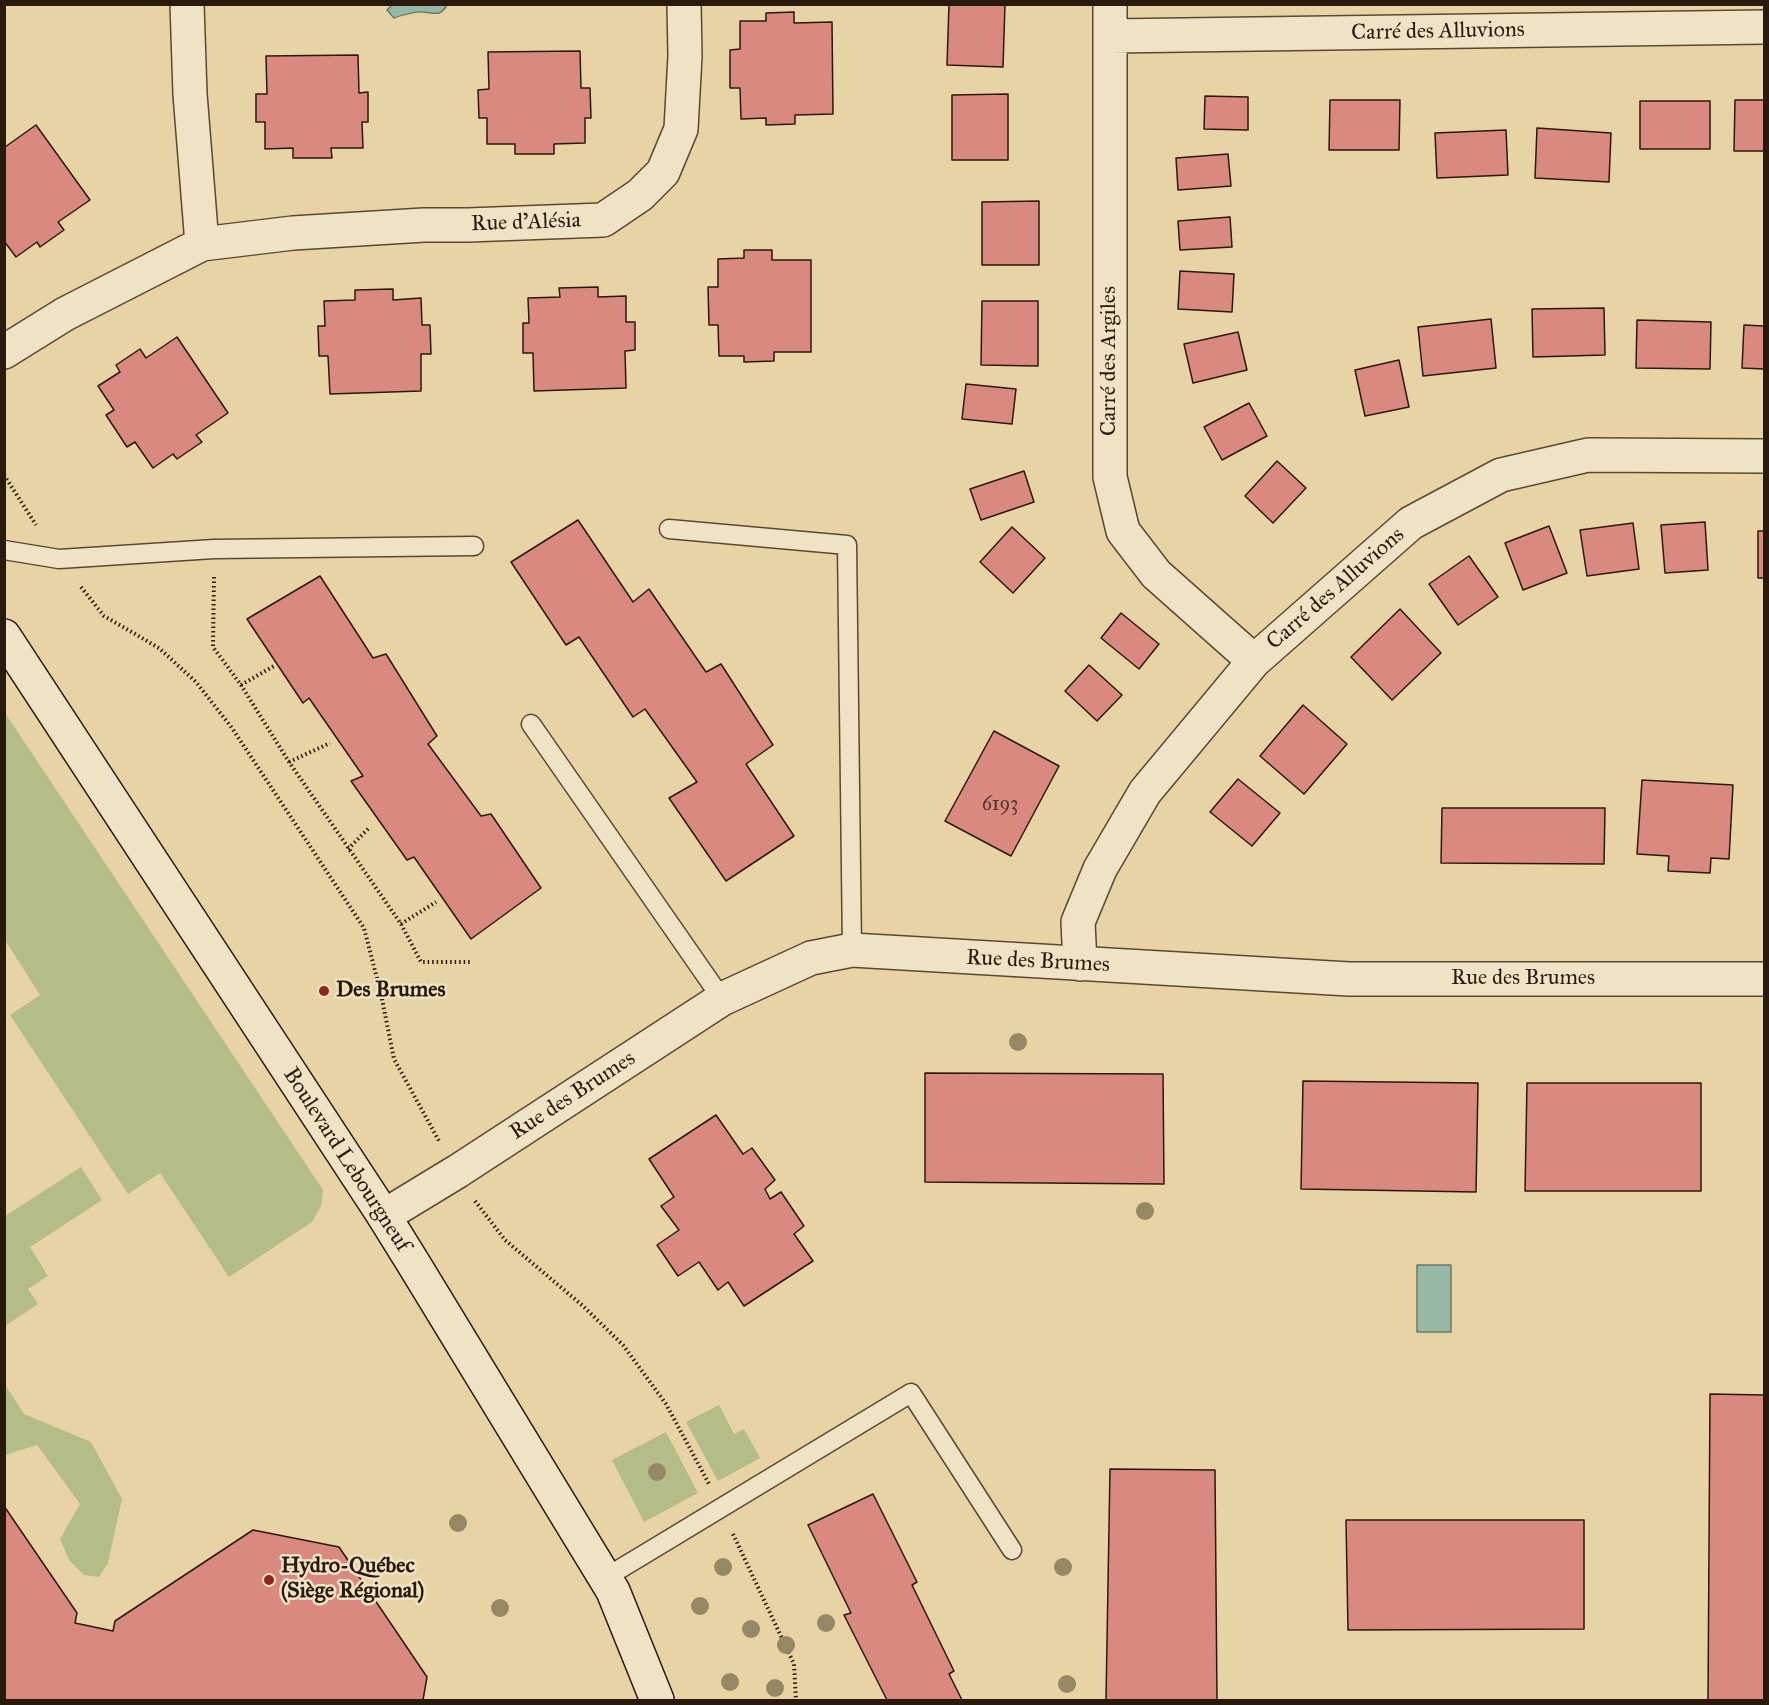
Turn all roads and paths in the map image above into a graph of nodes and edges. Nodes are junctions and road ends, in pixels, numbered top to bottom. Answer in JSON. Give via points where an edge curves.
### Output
{"nodes":[{"id":1,"x":187,"y":4,"type":"edge"},
{"id":2,"x":684,"y":4,"type":"edge"},
{"id":3,"x":1110,"y":20,"type":"edge"},
{"id":4,"x":1764,"y":27,"type":"edge"},
{"id":5,"x":202,"y":244,"type":"junction"},
{"id":6,"x":4,"y":352,"type":"edge"},
{"id":7,"x":1764,"y":456,"type":"edge"},
{"id":8,"x":4,"y":476,"type":"edge"},
{"id":9,"x":669,"y":529,"type":"dead end"},
{"id":10,"x":474,"y":546,"type":"dead end"},
{"id":11,"x":214,"y":549,"type":"junction"},
{"id":12,"x":4,"y":550,"type":"edge"},
{"id":13,"x":59,"y":559,"type":"junction"},
{"id":14,"x":4,"y":636,"type":"edge"},
{"id":15,"x":1254,"y":661,"type":"junction"},
{"id":16,"x":274,"y":666,"type":"dead end"},
{"id":17,"x":241,"y":685,"type":"junction"},
{"id":18,"x":531,"y":724,"type":"dead end"},
{"id":19,"x":330,"y":743,"type":"dead end"},
{"id":20,"x":289,"y":762,"type":"junction"},
{"id":21,"x":370,"y":827,"type":"dead end"},
{"id":22,"x":348,"y":849,"type":"junction"},
{"id":23,"x":436,"y":902,"type":"dead end"},
{"id":24,"x":400,"y":924,"type":"junction"},
{"id":25,"x":852,"y":950,"type":"junction"},
{"id":26,"x":471,"y":962,"type":"dead end"},
{"id":27,"x":1080,"y":964,"type":"junction"},
{"id":28,"x":1764,"y":979,"type":"edge"},
{"id":29,"x":722,"y":999,"type":"junction"},
{"id":30,"x":458,"y":1171,"type":"junction"},
{"id":31,"x":384,"y":1216,"type":"junction"},
{"id":32,"x":721,"y":1507,"type":"junction"},
{"id":33,"x":1012,"y":1550,"type":"dead end"},
{"id":34,"x":605,"y":1578,"type":"junction"},
{"id":35,"x":657,"y":1701,"type":"edge"},
{"id":36,"x":796,"y":1701,"type":"edge"}],
"edges":[{"from":1,"to":5,"type":"street"},
{"from":2,"to":5,"type":"street","name":"Rue d'Alésia","via":[[681,129],[663,172],[640,195],[603,220],[424,225],[293,233]]},
{"from":3,"to":4,"type":"street","name":"Carré des Alluvions"},
{"from":3,"to":15,"type":"street","name":"Carré des Argiles","via":[[1110,477],[1123,531],[1156,574]]},
{"from":5,"to":6,"type":"street","name":"Rue d'Alésia","via":[[65,314]]},
{"from":7,"to":15,"type":"street","name":"Carré des Alluvions","via":[[1588,455],[1501,476],[1411,523]]},
{"from":8,"to":13,"type":"path"},
{"from":9,"to":25,"type":"lane","via":[[847,545]]},
{"from":10,"to":11,"type":"lane"},
{"from":11,"to":13,"type":"lane"},
{"from":11,"to":17,"type":"path","via":[[213,647]]},
{"from":12,"to":13,"type":"lane"},
{"from":13,"to":30,"type":"path","via":[[104,616],[159,648],[196,682],[232,728],[364,928],[394,1059]]},
{"from":14,"to":31,"type":"street","name":"Boulevard Lebourgneuf"},
{"from":15,"to":27,"type":"street","name":"Carré des Alluvions","via":[[1144,792],[1100,869],[1078,922]]},
{"from":16,"to":17,"type":"path"},
{"from":17,"to":20,"type":"path"},
{"from":18,"to":29,"type":"lane"},
{"from":19,"to":20,"type":"path"},
{"from":20,"to":22,"type":"path"},
{"from":21,"to":22,"type":"path"},
{"from":22,"to":24,"type":"path"},
{"from":23,"to":24,"type":"path"},
{"from":24,"to":26,"type":"path","via":[[421,962]]},
{"from":25,"to":27,"type":"street","name":"Rue des Brumes"},
{"from":25,"to":29,"type":"street","name":"Rue des Brumes","via":[[811,958]]},
{"from":27,"to":28,"type":"street","name":"Rue des Brumes","via":[[1349,979]]},
{"from":29,"to":30,"type":"street","name":"Rue des Brumes"},
{"from":30,"to":31,"type":"street","name":"Rue des Brumes"},
{"from":30,"to":32,"type":"path","via":[[505,1240],[623,1345],[666,1404]]},
{"from":31,"to":34,"type":"street","name":"Boulevard Lebourgneuf"},
{"from":32,"to":33,"type":"lane","via":[[911,1393]]},
{"from":32,"to":34,"type":"lane"},
{"from":32,"to":36,"type":"path","via":[[794,1664]]},
{"from":34,"to":35,"type":"street","name":"Boulevard Lebourgneuf"}]}
